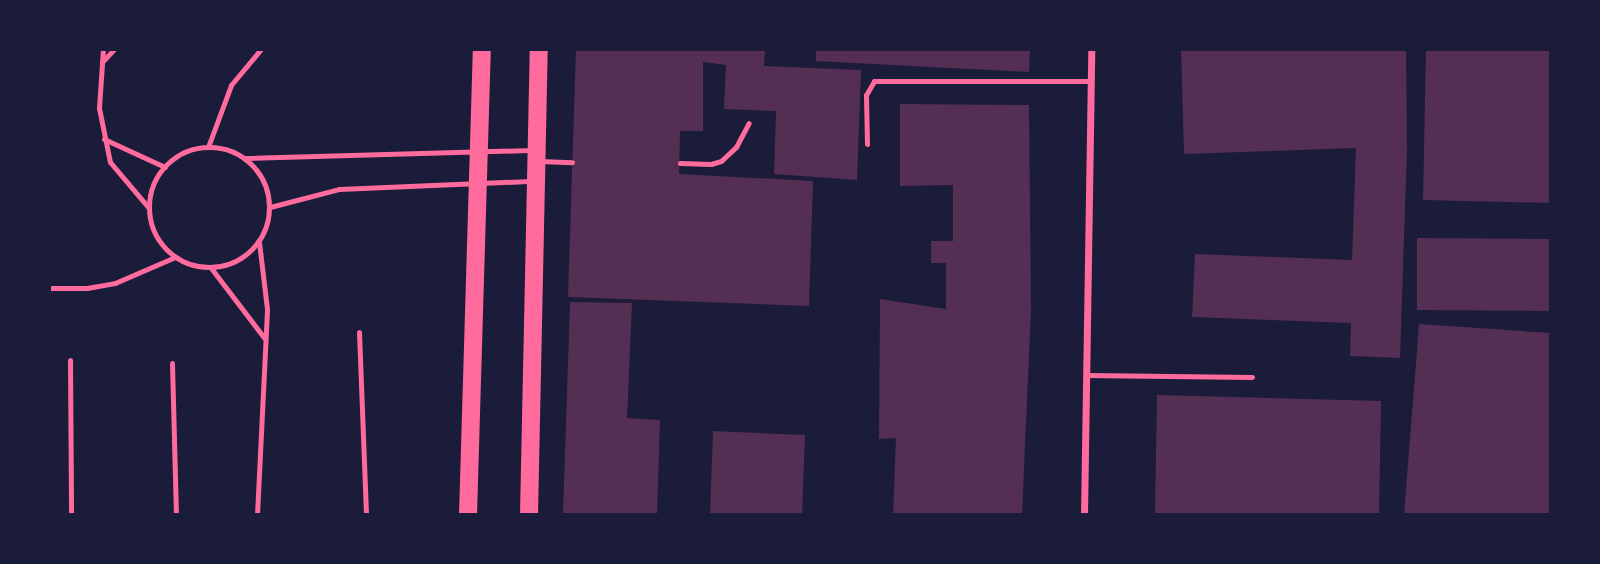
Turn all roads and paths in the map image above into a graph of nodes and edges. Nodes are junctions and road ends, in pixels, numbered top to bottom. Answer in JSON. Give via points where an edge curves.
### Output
{"nodes":[{"id":1,"x":103,"y":49,"type":"edge"},
{"id":2,"x":114,"y":49,"type":"edge"},
{"id":3,"x":261,"y":49,"type":"edge"},
{"id":4,"x":482,"y":49,"type":"edge"},
{"id":5,"x":539,"y":49,"type":"edge"},
{"id":6,"x":1091,"y":49,"type":"edge"},
{"id":7,"x":102,"y":62,"type":"junction"},
{"id":8,"x":1091,"y":81,"type":"junction"},
{"id":9,"x":749,"y":123,"type":"dead end"},
{"id":10,"x":104,"y":139,"type":"junction"},
{"id":11,"x":867,"y":145,"type":"dead end"},
{"id":12,"x":208,"y":147,"type":"junction"},
{"id":13,"x":477,"y":151,"type":"junction"},
{"id":14,"x":536,"y":156,"type":"junction"},
{"id":15,"x":244,"y":158,"type":"junction"},
{"id":16,"x":572,"y":162,"type":"dead end"},
{"id":17,"x":680,"y":163,"type":"dead end"},
{"id":18,"x":165,"y":167,"type":"junction"},
{"id":19,"x":536,"y":180,"type":"junction"},
{"id":20,"x":476,"y":184,"type":"junction"},
{"id":21,"x":270,"y":206,"type":"junction"},
{"id":22,"x":149,"y":208,"type":"junction"},
{"id":23,"x":259,"y":242,"type":"junction"},
{"id":24,"x":175,"y":257,"type":"junction"},
{"id":25,"x":211,"y":268,"type":"junction"},
{"id":26,"x":49,"y":288,"type":"edge"},
{"id":27,"x":359,"y":332,"type":"dead end"},
{"id":28,"x":265,"y":339,"type":"junction"},
{"id":29,"x":70,"y":360,"type":"dead end"},
{"id":30,"x":172,"y":363,"type":"dead end"},
{"id":31,"x":1086,"y":375,"type":"junction"},
{"id":32,"x":1252,"y":377,"type":"dead end"},
{"id":33,"x":71,"y":515,"type":"edge"},
{"id":34,"x":176,"y":515,"type":"edge"},
{"id":35,"x":257,"y":515,"type":"edge"},
{"id":36,"x":366,"y":515,"type":"edge"},
{"id":37,"x":468,"y":515,"type":"edge"},
{"id":38,"x":529,"y":515,"type":"edge"},
{"id":39,"x":1084,"y":515,"type":"edge"}],
"edges":[{"from":1,"to":7,"type":"lane"},
{"from":2,"to":7,"type":"lane"},
{"from":3,"to":12,"type":"lane","via":[[231,85]]},
{"from":4,"to":13,"type":"main road"},
{"from":5,"to":14,"type":"main road"},
{"from":6,"to":8,"type":"street"},
{"from":7,"to":10,"type":"lane","via":[[99,108]]},
{"from":8,"to":11,"type":"lane","via":[[874,81],[866,95]]},
{"from":8,"to":31,"type":"street"},
{"from":9,"to":17,"type":"lane","via":[[736,147],[721,161]]},
{"from":10,"to":18,"type":"lane"},
{"from":10,"to":22,"type":"lane","via":[[116,173]]},
{"from":12,"to":15,"type":"lane"},
{"from":12,"to":18,"type":"lane","via":[[190,150]]},
{"from":13,"to":14,"type":"lane"},
{"from":13,"to":15,"type":"lane"},
{"from":13,"to":20,"type":"main road"},
{"from":14,"to":16,"type":"lane"},
{"from":14,"to":19,"type":"main road"},
{"from":15,"to":21,"type":"lane","via":[[258,171]]},
{"from":18,"to":22,"type":"lane","via":[[151,190]]},
{"from":19,"to":20,"type":"lane"},
{"from":19,"to":38,"type":"main road"},
{"from":20,"to":21,"type":"lane","via":[[339,189]]},
{"from":20,"to":37,"type":"main road"},
{"from":21,"to":23,"type":"lane","via":[[268,225]]},
{"from":22,"to":24,"type":"lane","via":[[156,236]]},
{"from":23,"to":25,"type":"lane","via":[[246,256]]},
{"from":23,"to":28,"type":"lane","via":[[267,309]]},
{"from":24,"to":25,"type":"lane"},
{"from":24,"to":26,"type":"lane","via":[[115,283]]},
{"from":25,"to":28,"type":"lane"},
{"from":27,"to":36,"type":"lane"},
{"from":28,"to":35,"type":"lane"},
{"from":29,"to":33,"type":"lane"},
{"from":30,"to":34,"type":"lane"},
{"from":31,"to":32,"type":"lane"},
{"from":31,"to":39,"type":"street"}]}
